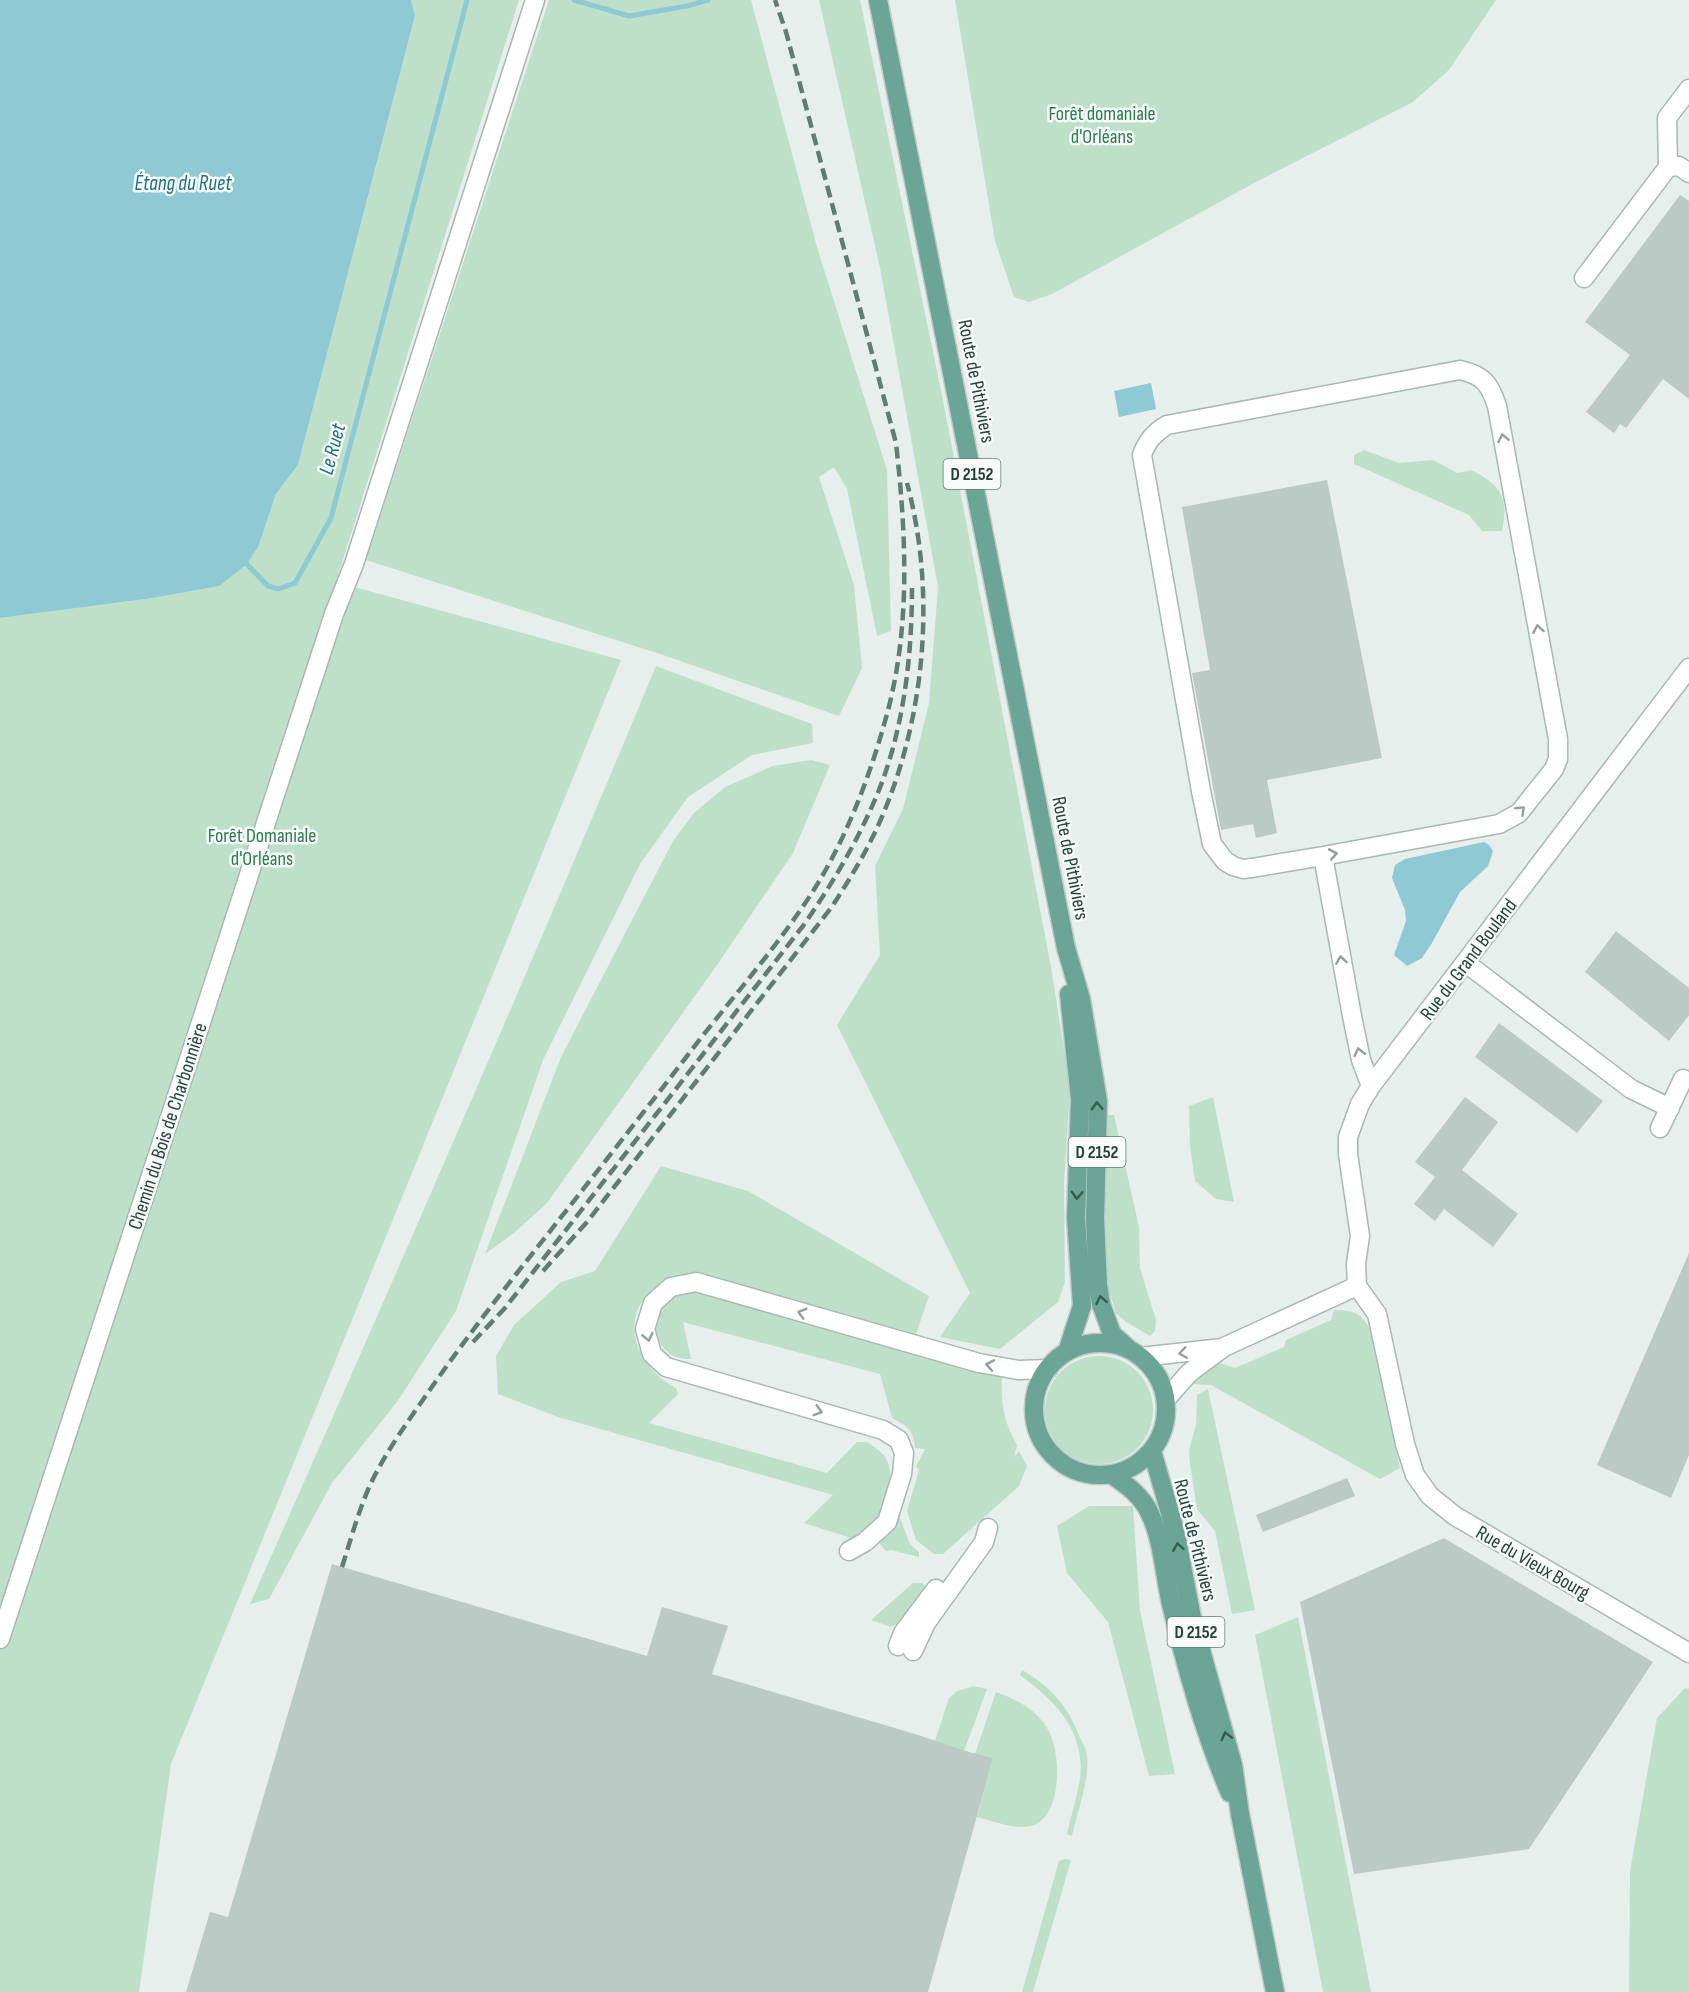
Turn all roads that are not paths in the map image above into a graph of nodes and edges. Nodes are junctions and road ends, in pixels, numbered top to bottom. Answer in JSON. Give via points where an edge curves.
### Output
{"nodes":[{"id":1,"x":535,"y":0,"type":"edge"},
{"id":2,"x":878,"y":0,"type":"edge"},
{"id":3,"x":1689,"y":89,"type":"edge"},
{"id":4,"x":1668,"y":167,"type":"junction"},
{"id":5,"x":1689,"y":173,"type":"edge"},
{"id":6,"x":1584,"y":278,"type":"dead end"},
{"id":7,"x":1689,"y":668,"type":"edge"},
{"id":8,"x":1323,"y":856,"type":"junction"},
{"id":9,"x":1066,"y":948,"type":"junction"},
{"id":10,"x":1466,"y":963,"type":"junction"},
{"id":11,"x":1683,"y":1079,"type":"dead end"},
{"id":12,"x":1371,"y":1086,"type":"junction"},
{"id":13,"x":1670,"y":1107,"type":"junction"},
{"id":14,"x":1660,"y":1128,"type":"dead end"},
{"id":15,"x":1357,"y":1286,"type":"junction"},
{"id":16,"x":1224,"y":1347,"type":"junction"},
{"id":17,"x":1067,"y":1352,"type":"junction"},
{"id":18,"x":1135,"y":1353,"type":"junction"},
{"id":19,"x":1048,"y":1369,"type":"junction"},
{"id":20,"x":1166,"y":1399,"type":"junction"},
{"id":21,"x":1152,"y":1451,"type":"junction"},
{"id":22,"x":1112,"y":1475,"type":"junction"},
{"id":23,"x":988,"y":1528,"type":"dead end"},
{"id":24,"x":849,"y":1551,"type":"dead end"},
{"id":25,"x":960,"y":1556,"type":"dead end"},
{"id":26,"x":0,"y":1639,"type":"edge"},
{"id":27,"x":1689,"y":1653,"type":"edge"},
{"id":28,"x":1240,"y":1814,"type":"junction"},
{"id":29,"x":1275,"y":1992,"type":"edge"}],
"edges":[{"from":1,"to":26,"type":"street","name":"Chemin du Bois de Charbonnière"},
{"from":2,"to":9,"type":"main road","name":"Route de Pithiviers","number":"D 2152"},
{"from":3,"to":4,"type":"street","via":[[1667,118]]},
{"from":4,"to":5,"type":"street","via":[[1679,166]]},
{"from":4,"to":6,"type":"street"},
{"from":7,"to":10,"type":"street","name":"Rue du Grand Bouland"},
{"from":8,"to":8,"type":"street","one_way":true,"via":[[1499,824],[1526,806],[1558,759],[1558,739],[1497,406],[1484,380],[1474,373],[1460,370],[1167,425],[1145,444],[1142,455],[1212,844],[1225,861],[1243,869]]},
{"from":12,"to":8,"type":"street","one_way":true,"via":[[1361,1060]]},
{"from":9,"to":17,"type":"main road","name":"Route de Pithiviers","number":"D 2152","one_way":true,"via":[[1080,1099],[1076,1218],[1082,1306]]},
{"from":18,"to":9,"type":"main road","name":"Route de Pithiviers","number":"D 2152","one_way":true,"via":[[1112,1334],[1101,1304],[1095,1219],[1098,1101],[1081,999]]},
{"from":10,"to":12,"type":"street","name":"Rue du Grand Bouland"},
{"from":10,"to":13,"type":"street","via":[[1631,1089]]},
{"from":11,"to":13,"type":"street"},
{"from":12,"to":15,"type":"street","name":"Rue du Grand Bouland","via":[[1348,1137],[1360,1236]]},
{"from":13,"to":14,"type":"street"},
{"from":15,"to":16,"type":"street"},
{"from":15,"to":27,"type":"street","name":"Rue du Vieux Bourg","via":[[1377,1314],[1414,1475],[1430,1496],[1455,1516]]},
{"from":16,"to":18,"type":"street","one_way":true},
{"from":16,"to":20,"type":"street","via":[[1189,1373]]},
{"from":17,"to":18,"type":"main road","via":[[1098,1343],[1114,1344]]},
{"from":17,"to":19,"type":"main road"},
{"from":18,"to":20,"type":"main road","via":[[1157,1376]]},
{"from":19,"to":22,"type":"main road","via":[[1034,1404],[1041,1441],[1060,1463],[1073,1470]]},
{"from":19,"to":24,"type":"street","one_way":true,"via":[[1018,1370],[980,1363],[696,1282],[671,1287],[653,1303],[645,1329],[652,1354],[666,1367],[883,1430],[900,1440],[904,1454],[902,1474],[887,1522],[866,1542]]},
{"from":20,"to":21,"type":"main road","via":[[1164,1426]]},
{"from":21,"to":22,"type":"main road","via":[[1127,1470]]},
{"from":28,"to":21,"type":"main road","name":"Route de Pithiviers","number":"D 2152","one_way":true,"via":[[1233,1765]]},
{"from":22,"to":28,"type":"main road","name":"Route de Pithiviers","number":"D 2152","via":[[1133,1491],[1151,1515],[1185,1659],[1219,1768]]},
{"from":23,"to":25,"type":"street","via":[[984,1542],[906,1649],[903,1633]]},
{"from":28,"to":29,"type":"main road","name":"Route de Pithiviers","number":"D 2152"}]}
